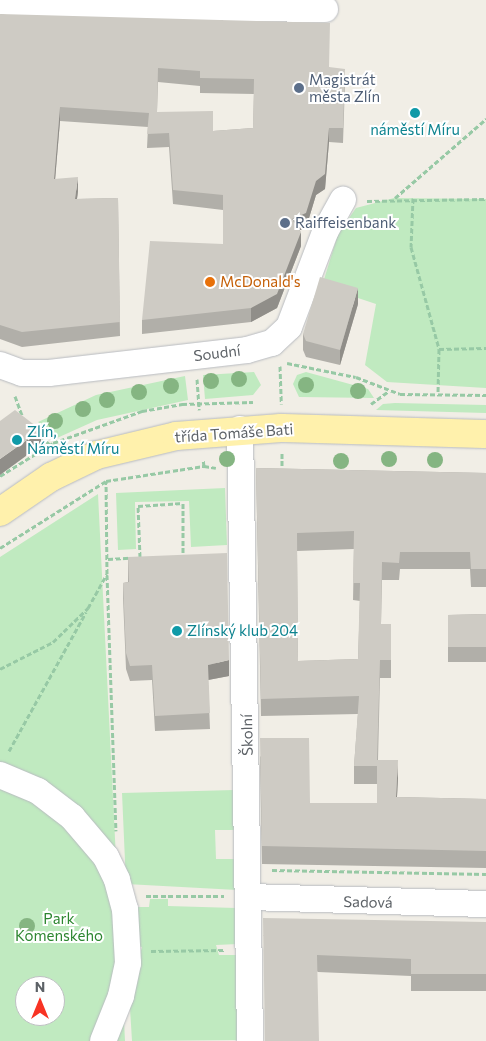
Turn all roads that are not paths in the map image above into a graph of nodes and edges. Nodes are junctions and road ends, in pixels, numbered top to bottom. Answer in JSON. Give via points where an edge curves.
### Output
{"nodes":[{"id":1,"x":0,"y":4,"type":"edge"},
{"id":2,"x":325,"y":9,"type":"dead end"},
{"id":3,"x":343,"y":200,"type":"road end"},
{"id":4,"x":7,"y":368,"type":"edge"},
{"id":5,"x":240,"y":429,"type":"junction"},
{"id":6,"x":486,"y":434,"type":"edge"},
{"id":7,"x":0,"y":512,"type":"edge"},
{"id":8,"x":2,"y":767,"type":"edge"},
{"id":9,"x":249,"y":897,"type":"junction"},
{"id":10,"x":486,"y":904,"type":"edge"},
{"id":11,"x":104,"y":1041,"type":"edge"},
{"id":12,"x":250,"y":1041,"type":"edge"}],
"edges":[{"from":1,"to":2,"type":"street"},
{"from":3,"to":4,"type":"street","name":"Soudní","via":[[331,218],[283,335],[247,350],[49,373]]},
{"from":5,"to":6,"type":"main road","name":"třída Tomáše Bati"},
{"from":5,"to":7,"type":"main road","name":"třída Tomáše Bati","via":[[201,432],[97,455],[51,477]]},
{"from":5,"to":9,"type":"street","name":"Školní","via":[[244,470]]},
{"from":8,"to":11,"type":"street","via":[[80,825],[106,857],[123,896],[128,952],[121,996]]},
{"from":9,"to":10,"type":"street","name":"Sadová"},
{"from":9,"to":12,"type":"street","name":"Školní"}]}
